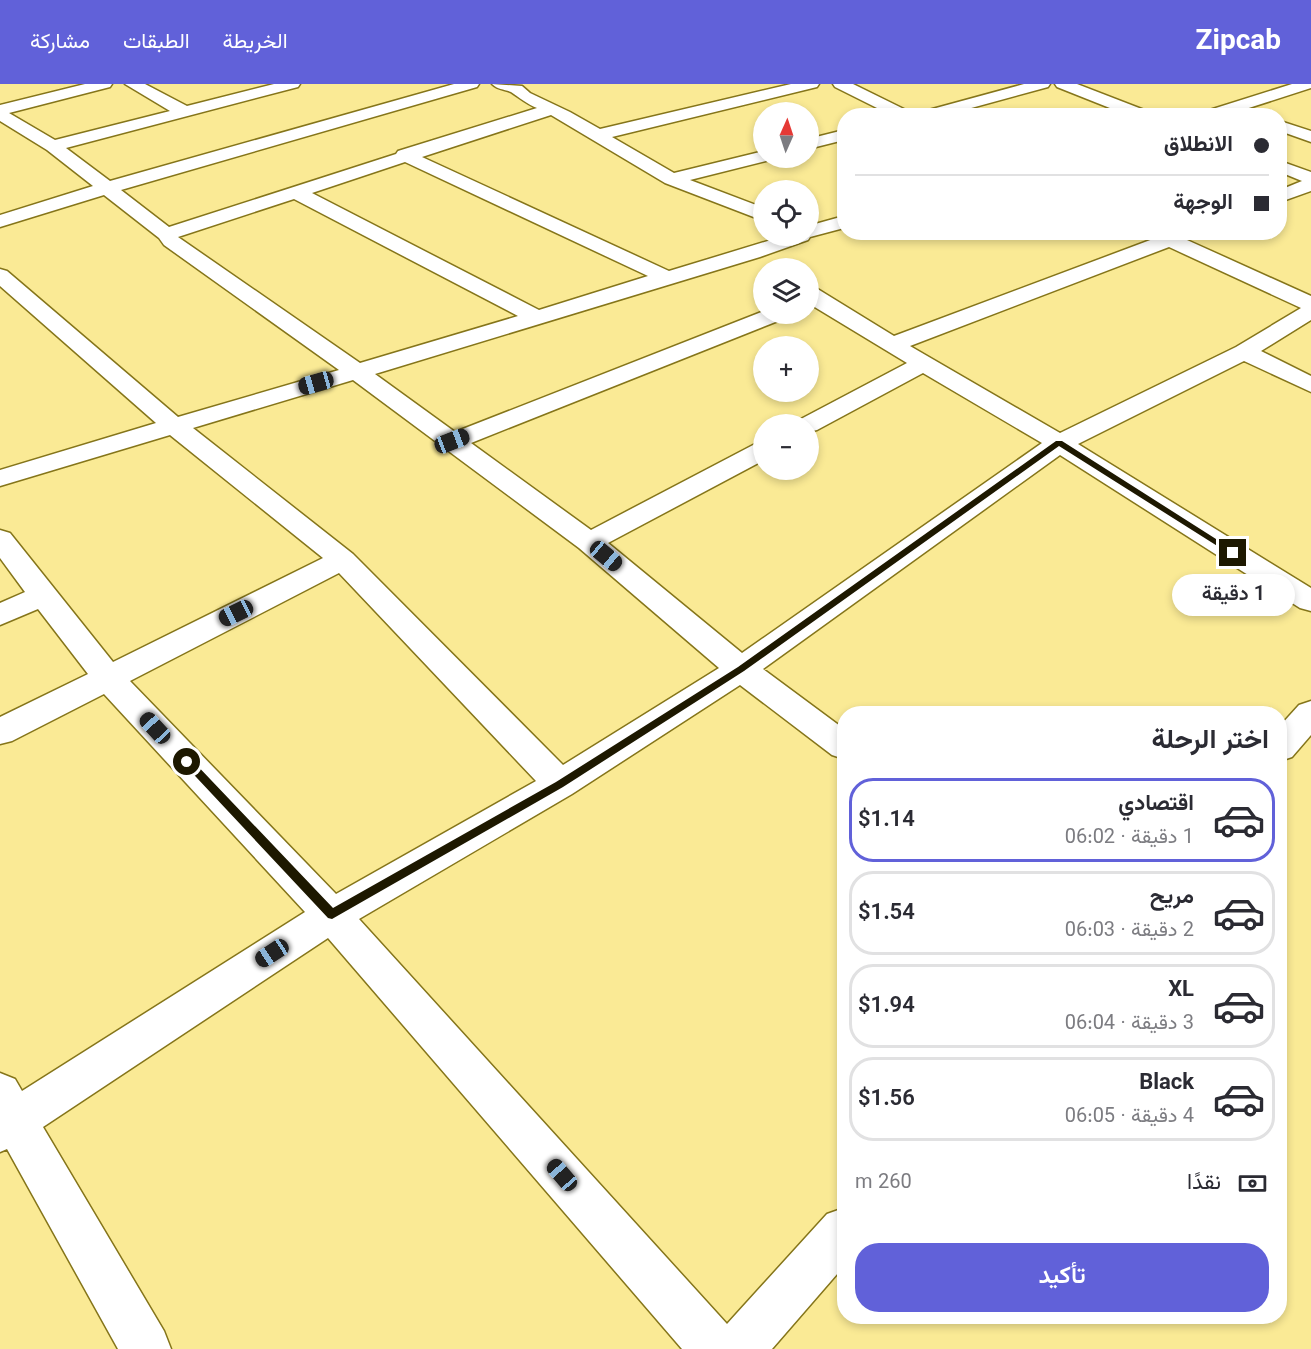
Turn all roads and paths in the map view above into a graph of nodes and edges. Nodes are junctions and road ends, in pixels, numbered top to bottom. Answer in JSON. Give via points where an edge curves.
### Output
{"nodes":[{"id":1,"x":104,"y":84,"type":"edge"},
{"id":2,"x":133,"y":84,"type":"edge"},
{"id":3,"x":292,"y":84,"type":"edge"},
{"id":4,"x":471,"y":84,"type":"edge"},
{"id":5,"x":811,"y":84,"type":"edge"},
{"id":6,"x":841,"y":84,"type":"edge"},
{"id":7,"x":1042,"y":84,"type":"edge"},
{"id":8,"x":1063,"y":84,"type":"edge"},
{"id":9,"x":1308,"y":84,"type":"edge"},
{"id":10,"x":508,"y":86,"type":"edge"},
{"id":11,"x":536,"y":86,"type":"dead end"},
{"id":12,"x":890,"y":108,"type":"edge"},
{"id":13,"x":951,"y":108,"type":"edge"},
{"id":14,"x":1125,"y":108,"type":"edge"},
{"id":15,"x":1231,"y":108,"type":"edge"},
{"id":16,"x":552,"y":109,"type":"junction"},
{"id":17,"x":183,"y":111,"type":"junction"},
{"id":18,"x":0,"y":112,"type":"edge"},
{"id":19,"x":1287,"y":128,"type":"edge"},
{"id":20,"x":598,"y":135,"type":"junction"},
{"id":21,"x":837,"y":137,"type":"edge"},
{"id":22,"x":1311,"y":137,"type":"edge"},
{"id":23,"x":819,"y":141,"type":"edge"},
{"id":24,"x":53,"y":146,"type":"junction"},
{"id":25,"x":404,"y":155,"type":"junction"},
{"id":26,"x":753,"y":159,"type":"edge"},
{"id":27,"x":1287,"y":168,"type":"edge"},
{"id":28,"x":1311,"y":177,"type":"edge"},
{"id":29,"x":671,"y":179,"type":"junction"},
{"id":30,"x":1311,"y":184,"type":"edge"},
{"id":31,"x":106,"y":188,"type":"junction"},
{"id":32,"x":298,"y":193,"type":"junction"},
{"id":33,"x":1287,"y":194,"type":"edge"},
{"id":34,"x":753,"y":211,"type":"edge"},
{"id":35,"x":0,"y":221,"type":"edge"},
{"id":36,"x":837,"y":224,"type":"edge"},
{"id":37,"x":819,"y":229,"type":"edge"},
{"id":38,"x":166,"y":234,"type":"junction"},
{"id":39,"x":1159,"y":240,"type":"edge"},
{"id":40,"x":1182,"y":240,"type":"edge"},
{"id":41,"x":775,"y":246,"type":"edge"},
{"id":42,"x":755,"y":254,"type":"junction"},
{"id":43,"x":761,"y":258,"type":"edge"},
{"id":44,"x":0,"y":275,"type":"edge"},
{"id":45,"x":666,"y":277,"type":"junction"},
{"id":46,"x":819,"y":302,"type":"edge"},
{"id":47,"x":1311,"y":304,"type":"edge"},
{"id":48,"x":1311,"y":311,"type":"edge"},
{"id":49,"x":538,"y":318,"type":"junction"},
{"id":50,"x":753,"y":323,"type":"edge"},
{"id":51,"x":892,"y":345,"type":"junction"},
{"id":52,"x":1244,"y":352,"type":"junction"},
{"id":53,"x":925,"y":363,"type":"junction"},
{"id":54,"x":357,"y":372,"type":"junction"},
{"id":55,"x":1311,"y":385,"type":"edge"},
{"id":56,"x":819,"y":419,"type":"edge"},
{"id":57,"x":172,"y":424,"type":"junction"},
{"id":58,"x":452,"y":441,"type":"junction"},
{"id":59,"x":1059,"y":443,"type":"junction"},
{"id":60,"x":753,"y":455,"type":"edge"},
{"id":61,"x":0,"y":477,"type":"edge"},
{"id":62,"x":0,"y":539,"type":"edge"},
{"id":63,"x":589,"y":542,"type":"junction"},
{"id":64,"x":343,"y":560,"type":"junction"},
{"id":65,"x":44,"y":595,"type":"junction"},
{"id":66,"x":1311,"y":601,"type":"edge"},
{"id":67,"x":0,"y":615,"type":"edge"},
{"id":68,"x":741,"y":669,"type":"junction"},
{"id":69,"x":107,"y":677,"type":"junction"},
{"id":70,"x":1311,"y":713,"type":"edge"},
{"id":71,"x":0,"y":732,"type":"edge"},
{"id":72,"x":1287,"y":740,"type":"edge"},
{"id":73,"x":837,"y":741,"type":"edge"},
{"id":74,"x":560,"y":784,"type":"junction"},
{"id":75,"x":332,"y":915,"type":"junction"},
{"id":76,"x":5,"y":1115,"type":"edge"},
{"id":77,"x":837,"y":1239,"type":"edge"},
{"id":78,"x":146,"y":1349,"type":"edge"},
{"id":79,"x":715,"y":1349,"type":"edge"},
{"id":80,"x":738,"y":1349,"type":"edge"}],
"edges":[{"from":1,"to":18,"type":"street"},
{"from":2,"to":17,"type":"street"},
{"from":3,"to":17,"type":"street"},
{"from":4,"to":31,"type":"street"},
{"from":5,"to":20,"type":"street"},
{"from":6,"to":12,"type":"street"},
{"from":7,"to":13,"type":"street"},
{"from":8,"to":14,"type":"street"},
{"from":9,"to":15,"type":"street"},
{"from":10,"to":11,"type":"street"},
{"from":10,"to":16,"type":"street"},
{"from":16,"to":20,"type":"street"},
{"from":16,"to":25,"type":"street"},
{"from":17,"to":24,"type":"street"},
{"from":18,"to":24,"type":"street"},
{"from":19,"to":22,"type":"street"},
{"from":20,"to":29,"type":"street"},
{"from":21,"to":23,"type":"street"},
{"from":24,"to":31,"type":"street"},
{"from":25,"to":32,"type":"street"},
{"from":25,"to":45,"type":"street"},
{"from":26,"to":29,"type":"street"},
{"from":27,"to":28,"type":"street"},
{"from":29,"to":34,"type":"street"},
{"from":30,"to":33,"type":"street"},
{"from":31,"to":35,"type":"street"},
{"from":31,"to":38,"type":"street"},
{"from":32,"to":38,"type":"street"},
{"from":32,"to":49,"type":"street"},
{"from":36,"to":37,"type":"street"},
{"from":38,"to":54,"type":"street"},
{"from":39,"to":51,"type":"street"},
{"from":40,"to":47,"type":"street"},
{"from":41,"to":42,"type":"street"},
{"from":42,"to":43,"type":"street"},
{"from":42,"to":45,"type":"street"},
{"from":44,"to":57,"type":"street"},
{"from":45,"to":49,"type":"street"},
{"from":46,"to":51,"type":"street"},
{"from":48,"to":52,"type":"street"},
{"from":49,"to":54,"type":"street"},
{"from":50,"to":58,"type":"street"},
{"from":51,"to":53,"type":"street"},
{"from":52,"to":55,"type":"street"},
{"from":52,"to":59,"type":"street"},
{"from":53,"to":56,"type":"street"},
{"from":53,"to":59,"type":"street"},
{"from":54,"to":57,"type":"street"},
{"from":54,"to":58,"type":"street"},
{"from":57,"to":61,"type":"street"},
{"from":57,"to":64,"type":"street"},
{"from":58,"to":63,"type":"street"},
{"from":59,"to":66,"type":"street"},
{"from":59,"to":68,"type":"street"},
{"from":60,"to":63,"type":"street"},
{"from":62,"to":65,"type":"street"},
{"from":63,"to":68,"type":"street"},
{"from":64,"to":69,"type":"street"},
{"from":64,"to":74,"type":"street"},
{"from":65,"to":67,"type":"street"},
{"from":65,"to":69,"type":"street"},
{"from":68,"to":73,"type":"street"},
{"from":68,"to":74,"type":"street"},
{"from":69,"to":71,"type":"street"},
{"from":69,"to":75,"type":"street"},
{"from":70,"to":72,"type":"street"},
{"from":74,"to":75,"type":"street"},
{"from":75,"to":76,"type":"street"},
{"from":75,"to":79,"type":"street"},
{"from":76,"to":78,"type":"street"},
{"from":77,"to":80,"type":"street"}]}
